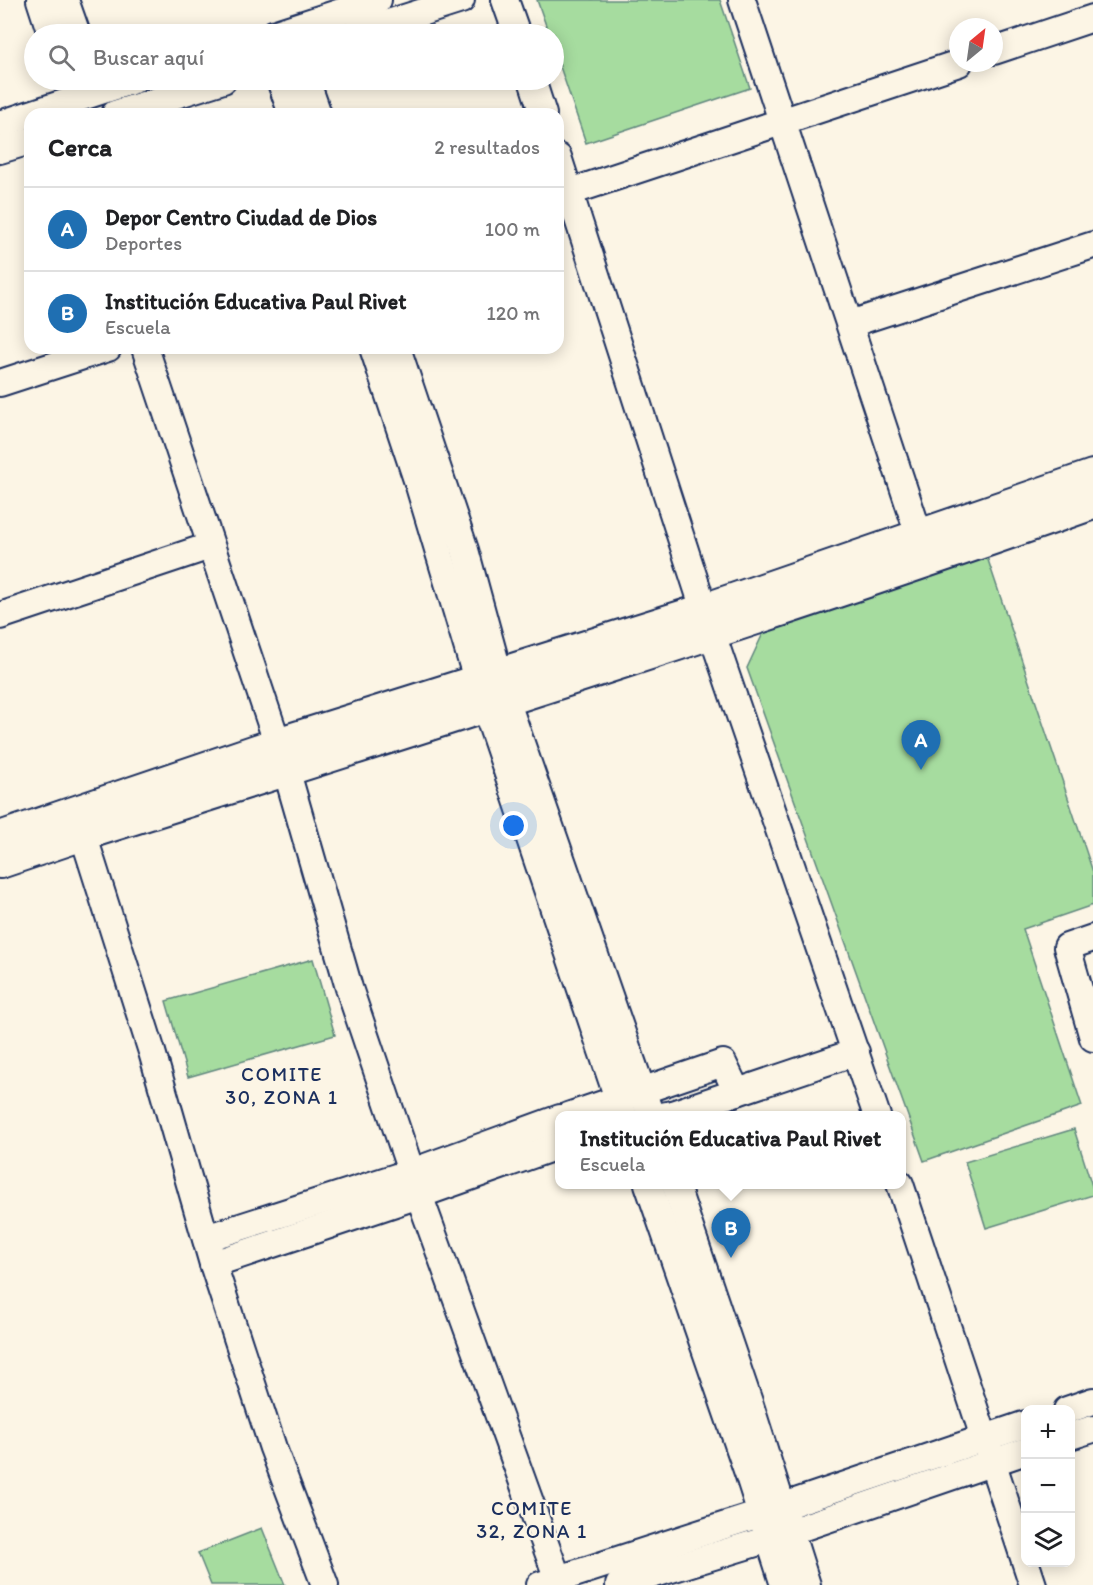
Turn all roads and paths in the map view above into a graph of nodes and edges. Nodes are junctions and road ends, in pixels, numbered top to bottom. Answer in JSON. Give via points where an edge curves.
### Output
{"nodes":[{"id":1,"x":40,"y":0,"type":"edge"},
{"id":2,"x":65,"y":0,"type":"edge"},
{"id":3,"x":378,"y":0,"type":"edge"},
{"id":4,"x":461,"y":0,"type":"edge"},
{"id":5,"x":505,"y":0,"type":"edge"},
{"id":6,"x":742,"y":0,"type":"edge"},
{"id":7,"x":1093,"y":18,"type":"edge"},
{"id":8,"x":354,"y":19,"type":"edge"},
{"id":9,"x":48,"y":24,"type":"edge"},
{"id":10,"x":73,"y":24,"type":"edge"},
{"id":11,"x":329,"y":24,"type":"edge"},
{"id":12,"x":513,"y":24,"type":"edge"},
{"id":13,"x":1003,"y":48,"type":"edge"},
{"id":14,"x":949,"y":66,"type":"edge"},
{"id":15,"x":103,"y":90,"type":"edge"},
{"id":16,"x":191,"y":90,"type":"edge"},
{"id":17,"x":284,"y":90,"type":"edge"},
{"id":18,"x":310,"y":90,"type":"edge"},
{"id":19,"x":535,"y":90,"type":"edge"},
{"id":20,"x":85,"y":96,"type":"edge"},
{"id":21,"x":49,"y":108,"type":"edge"},
{"id":22,"x":134,"y":108,"type":"edge"},
{"id":23,"x":290,"y":108,"type":"edge"},
{"id":24,"x":316,"y":108,"type":"edge"},
{"id":25,"x":541,"y":108,"type":"edge"},
{"id":26,"x":24,"y":116,"type":"edge"},
{"id":27,"x":782,"y":122,"type":"junction"},
{"id":28,"x":0,"y":124,"type":"edge"},
{"id":29,"x":24,"y":143,"type":"edge"},
{"id":30,"x":0,"y":150,"type":"edge"},
{"id":31,"x":564,"y":174,"type":"edge"},
{"id":32,"x":570,"y":192,"type":"junction"},
{"id":33,"x":1093,"y":245,"type":"edge"},
{"id":34,"x":850,"y":324,"type":"junction"},
{"id":35,"x":89,"y":354,"type":"edge"},
{"id":36,"x":147,"y":354,"type":"edge"},
{"id":37,"x":376,"y":354,"type":"edge"},
{"id":38,"x":399,"y":354,"type":"edge"},
{"id":39,"x":0,"y":383,"type":"edge"},
{"id":40,"x":1093,"y":476,"type":"edge"},
{"id":41,"x":1093,"y":503,"type":"edge"},
{"id":42,"x":210,"y":546,"type":"junction"},
{"id":43,"x":923,"y":548,"type":"junction"},
{"id":44,"x":0,"y":616,"type":"edge"},
{"id":45,"x":708,"y":622,"type":"junction"},
{"id":46,"x":492,"y":690,"type":"junction"},
{"id":47,"x":282,"y":757,"type":"junction"},
{"id":48,"x":83,"y":834,"type":"junction"},
{"id":49,"x":0,"y":838,"type":"edge"},
{"id":50,"x":0,"y":862,"type":"edge"},
{"id":51,"x":1093,"y":938,"type":"edge"},
{"id":52,"x":1083,"y":971,"type":"edge"},
{"id":53,"x":1093,"y":1038,"type":"edge"},
{"id":54,"x":856,"y":1052,"type":"junction"},
{"id":55,"x":642,"y":1090,"type":"junction"},
{"id":56,"x":737,"y":1092,"type":"junction"},
{"id":57,"x":621,"y":1107,"type":"edge"},
{"id":58,"x":597,"y":1111,"type":"edge"},
{"id":59,"x":649,"y":1111,"type":"edge"},
{"id":60,"x":677,"y":1111,"type":"edge"},
{"id":61,"x":875,"y":1111,"type":"edge"},
{"id":62,"x":555,"y":1120,"type":"edge"},
{"id":63,"x":555,"y":1146,"type":"edge"},
{"id":64,"x":416,"y":1184,"type":"junction"},
{"id":65,"x":649,"y":1189,"type":"edge"},
{"id":66,"x":676,"y":1189,"type":"edge"},
{"id":67,"x":901,"y":1189,"type":"edge"},
{"id":68,"x":206,"y":1238,"type":"junction"},
{"id":69,"x":213,"y":1264,"type":"junction"},
{"id":70,"x":1093,"y":1401,"type":"edge"},
{"id":71,"x":1075,"y":1407,"type":"edge"},
{"id":72,"x":1021,"y":1426,"type":"edge"},
{"id":73,"x":1093,"y":1429,"type":"edge"},
{"id":74,"x":1075,"y":1435,"type":"edge"},
{"id":75,"x":983,"y":1438,"type":"junction"},
{"id":76,"x":1021,"y":1453,"type":"edge"},
{"id":77,"x":991,"y":1462,"type":"junction"},
{"id":78,"x":771,"y":1510,"type":"junction"},
{"id":79,"x":779,"y":1535,"type":"junction"},
{"id":80,"x":553,"y":1583,"type":"edge"},
{"id":81,"x":325,"y":1585,"type":"edge"},
{"id":82,"x":619,"y":1585,"type":"edge"},
{"id":83,"x":784,"y":1585,"type":"edge"},
{"id":84,"x":807,"y":1585,"type":"edge"},
{"id":85,"x":1033,"y":1585,"type":"edge"}],
"edges":[{"from":1,"to":9,"type":"street"},
{"from":2,"to":10,"type":"street"},
{"from":3,"to":8,"type":"street"},
{"from":4,"to":8,"type":"street"},
{"from":5,"to":12,"type":"street"},
{"from":6,"to":27,"type":"street"},
{"from":7,"to":13,"type":"street"},
{"from":8,"to":11,"type":"street"},
{"from":14,"to":27,"type":"street"},
{"from":15,"to":20,"type":"street"},
{"from":16,"to":22,"type":"street"},
{"from":17,"to":23,"type":"street"},
{"from":18,"to":24,"type":"street"},
{"from":19,"to":25,"type":"street"},
{"from":20,"to":21,"type":"street"},
{"from":26,"to":28,"type":"street"},
{"from":27,"to":32,"type":"street"},
{"from":27,"to":34,"type":"street"},
{"from":29,"to":30,"type":"street"},
{"from":31,"to":32,"type":"street"},
{"from":32,"to":45,"type":"street"},
{"from":33,"to":34,"type":"street"},
{"from":34,"to":43,"type":"street"},
{"from":35,"to":39,"type":"street"},
{"from":36,"to":42,"type":"street"},
{"from":37,"to":46,"type":"street"},
{"from":38,"to":46,"type":"street","via":[[465,550]]},
{"from":40,"to":43,"type":"street"},
{"from":41,"to":43,"type":"street"},
{"from":42,"to":44,"type":"street"},
{"from":42,"to":47,"type":"street"},
{"from":43,"to":45,"type":"street"},
{"from":45,"to":46,"type":"street"},
{"from":45,"to":54,"type":"street"},
{"from":46,"to":47,"type":"street"},
{"from":46,"to":55,"type":"street"},
{"from":46,"to":57,"type":"street"},
{"from":47,"to":48,"type":"street"},
{"from":47,"to":49,"type":"street"},
{"from":47,"to":64,"type":"street","via":[[348,988]]},
{"from":48,"to":50,"type":"street"},
{"from":48,"to":68,"type":"street"},
{"from":51,"to":52,"type":"street","via":[[1067,947]]},
{"from":52,"to":53,"type":"street"},
{"from":54,"to":56,"type":"street"},
{"from":54,"to":61,"type":"street"},
{"from":55,"to":56,"type":"street","via":[[723,1063]]},
{"from":55,"to":57,"type":"street"},
{"from":55,"to":59,"type":"street"},
{"from":56,"to":60,"type":"street"},
{"from":57,"to":58,"type":"street"},
{"from":62,"to":64,"type":"street"},
{"from":63,"to":64,"type":"street"},
{"from":64,"to":68,"type":"street"},
{"from":64,"to":69,"type":"street"},
{"from":64,"to":80,"type":"street"},
{"from":65,"to":78,"type":"street","via":[[748,1473]]},
{"from":66,"to":78,"type":"street","via":[[750,1405]]},
{"from":67,"to":75,"type":"street"},
{"from":68,"to":69,"type":"street"},
{"from":69,"to":81,"type":"street","via":[[273,1448]]},
{"from":70,"to":71,"type":"street"},
{"from":72,"to":75,"type":"street"},
{"from":73,"to":74,"type":"street"},
{"from":75,"to":77,"type":"street"},
{"from":75,"to":78,"type":"street"},
{"from":76,"to":77,"type":"street"},
{"from":77,"to":79,"type":"street"},
{"from":77,"to":85,"type":"street"},
{"from":78,"to":79,"type":"street"},
{"from":78,"to":80,"type":"street"},
{"from":79,"to":82,"type":"street"},
{"from":79,"to":83,"type":"street"},
{"from":79,"to":84,"type":"street"}]}
